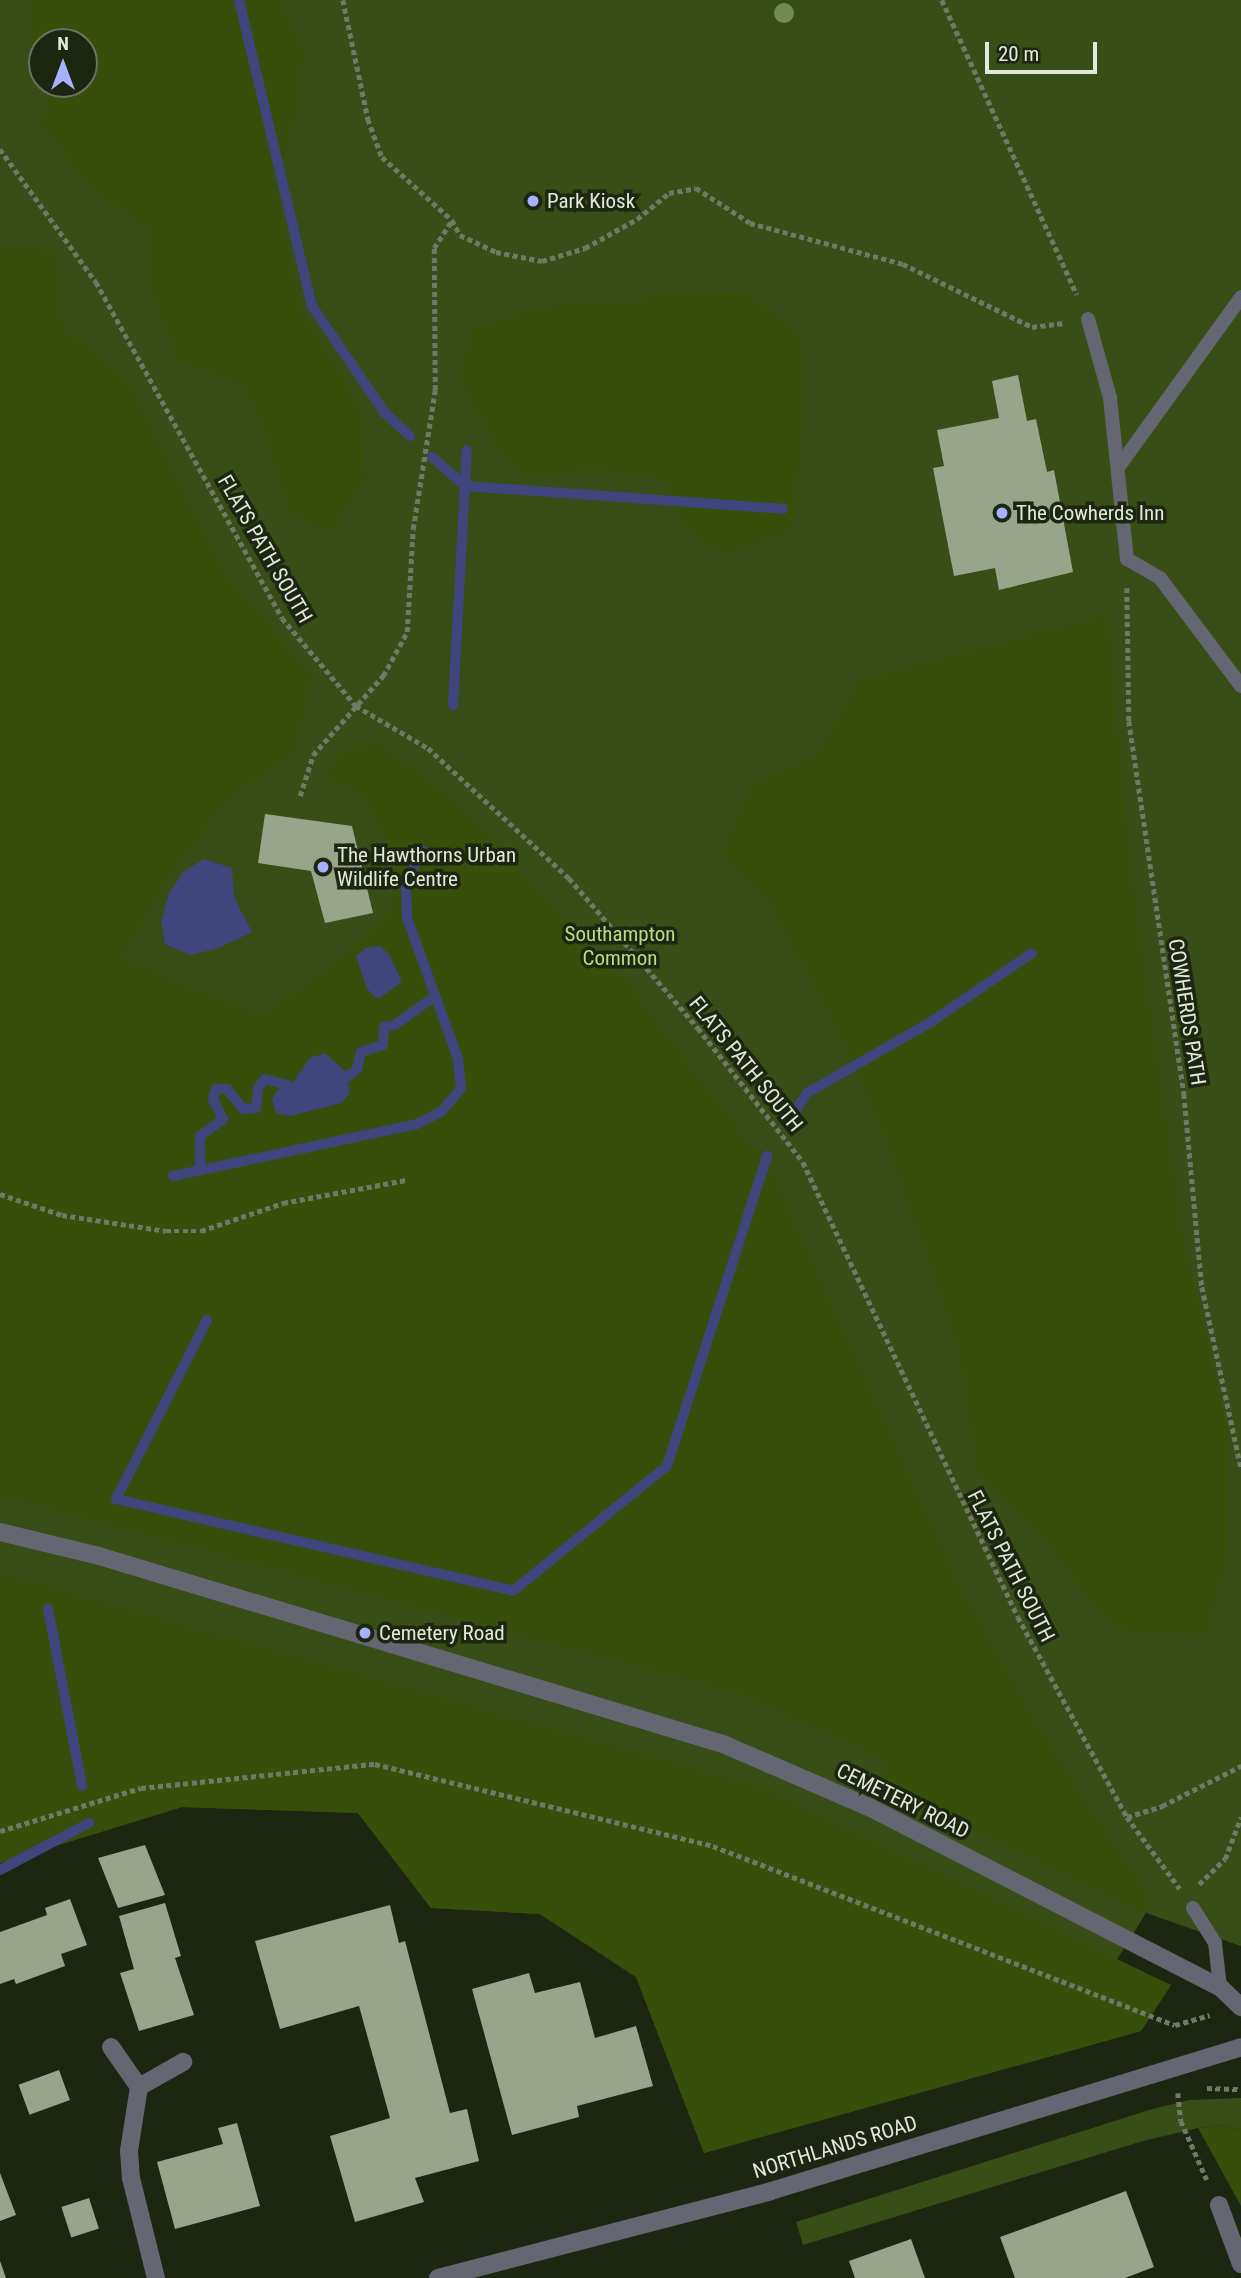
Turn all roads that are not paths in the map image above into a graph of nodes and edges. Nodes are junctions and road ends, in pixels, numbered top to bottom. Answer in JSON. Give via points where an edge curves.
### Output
{"nodes":[{"id":1,"x":1241,"y":298,"type":"edge"},
{"id":2,"x":1088,"y":319,"type":"road end"},
{"id":3,"x":1120,"y":465,"type":"junction"},
{"id":4,"x":1241,"y":686,"type":"edge"},
{"id":5,"x":0,"y":1532,"type":"edge"},
{"id":6,"x":1189,"y":1902,"type":"road end"},
{"id":7,"x":1220,"y":1987,"type":"junction"},
{"id":8,"x":1241,"y":2007,"type":"edge"},
{"id":9,"x":111,"y":2047,"type":"dead end"},
{"id":10,"x":1241,"y":2048,"type":"edge"},
{"id":11,"x":183,"y":2062,"type":"dead end"},
{"id":12,"x":139,"y":2087,"type":"junction"},
{"id":13,"x":1219,"y":2205,"type":"road end"},
{"id":14,"x":1241,"y":2264,"type":"edge"},
{"id":15,"x":156,"y":2278,"type":"edge"},
{"id":16,"x":438,"y":2278,"type":"edge"}],
"edges":[{"from":1,"to":3,"type":"lane"},
{"from":2,"to":3,"type":"lane","via":[[1110,398]]},
{"from":3,"to":4,"type":"lane","via":[[1127,559],[1160,578]]},
{"from":5,"to":7,"type":"street","name":"CEMETERY ROAD","via":[[99,1556],[723,1744],[871,1808]]},
{"from":6,"to":7,"type":"lane","via":[[1215,1943]]},
{"from":7,"to":8,"type":"street","name":"CEMETERY ROAD"},
{"from":9,"to":12,"type":"street"},
{"from":10,"to":16,"type":"street","name":"NORTHLANDS ROAD","via":[[771,2191]]},
{"from":11,"to":12,"type":"street"},
{"from":12,"to":15,"type":"street","via":[[128,2151]]},
{"from":13,"to":14,"type":"street"}]}
